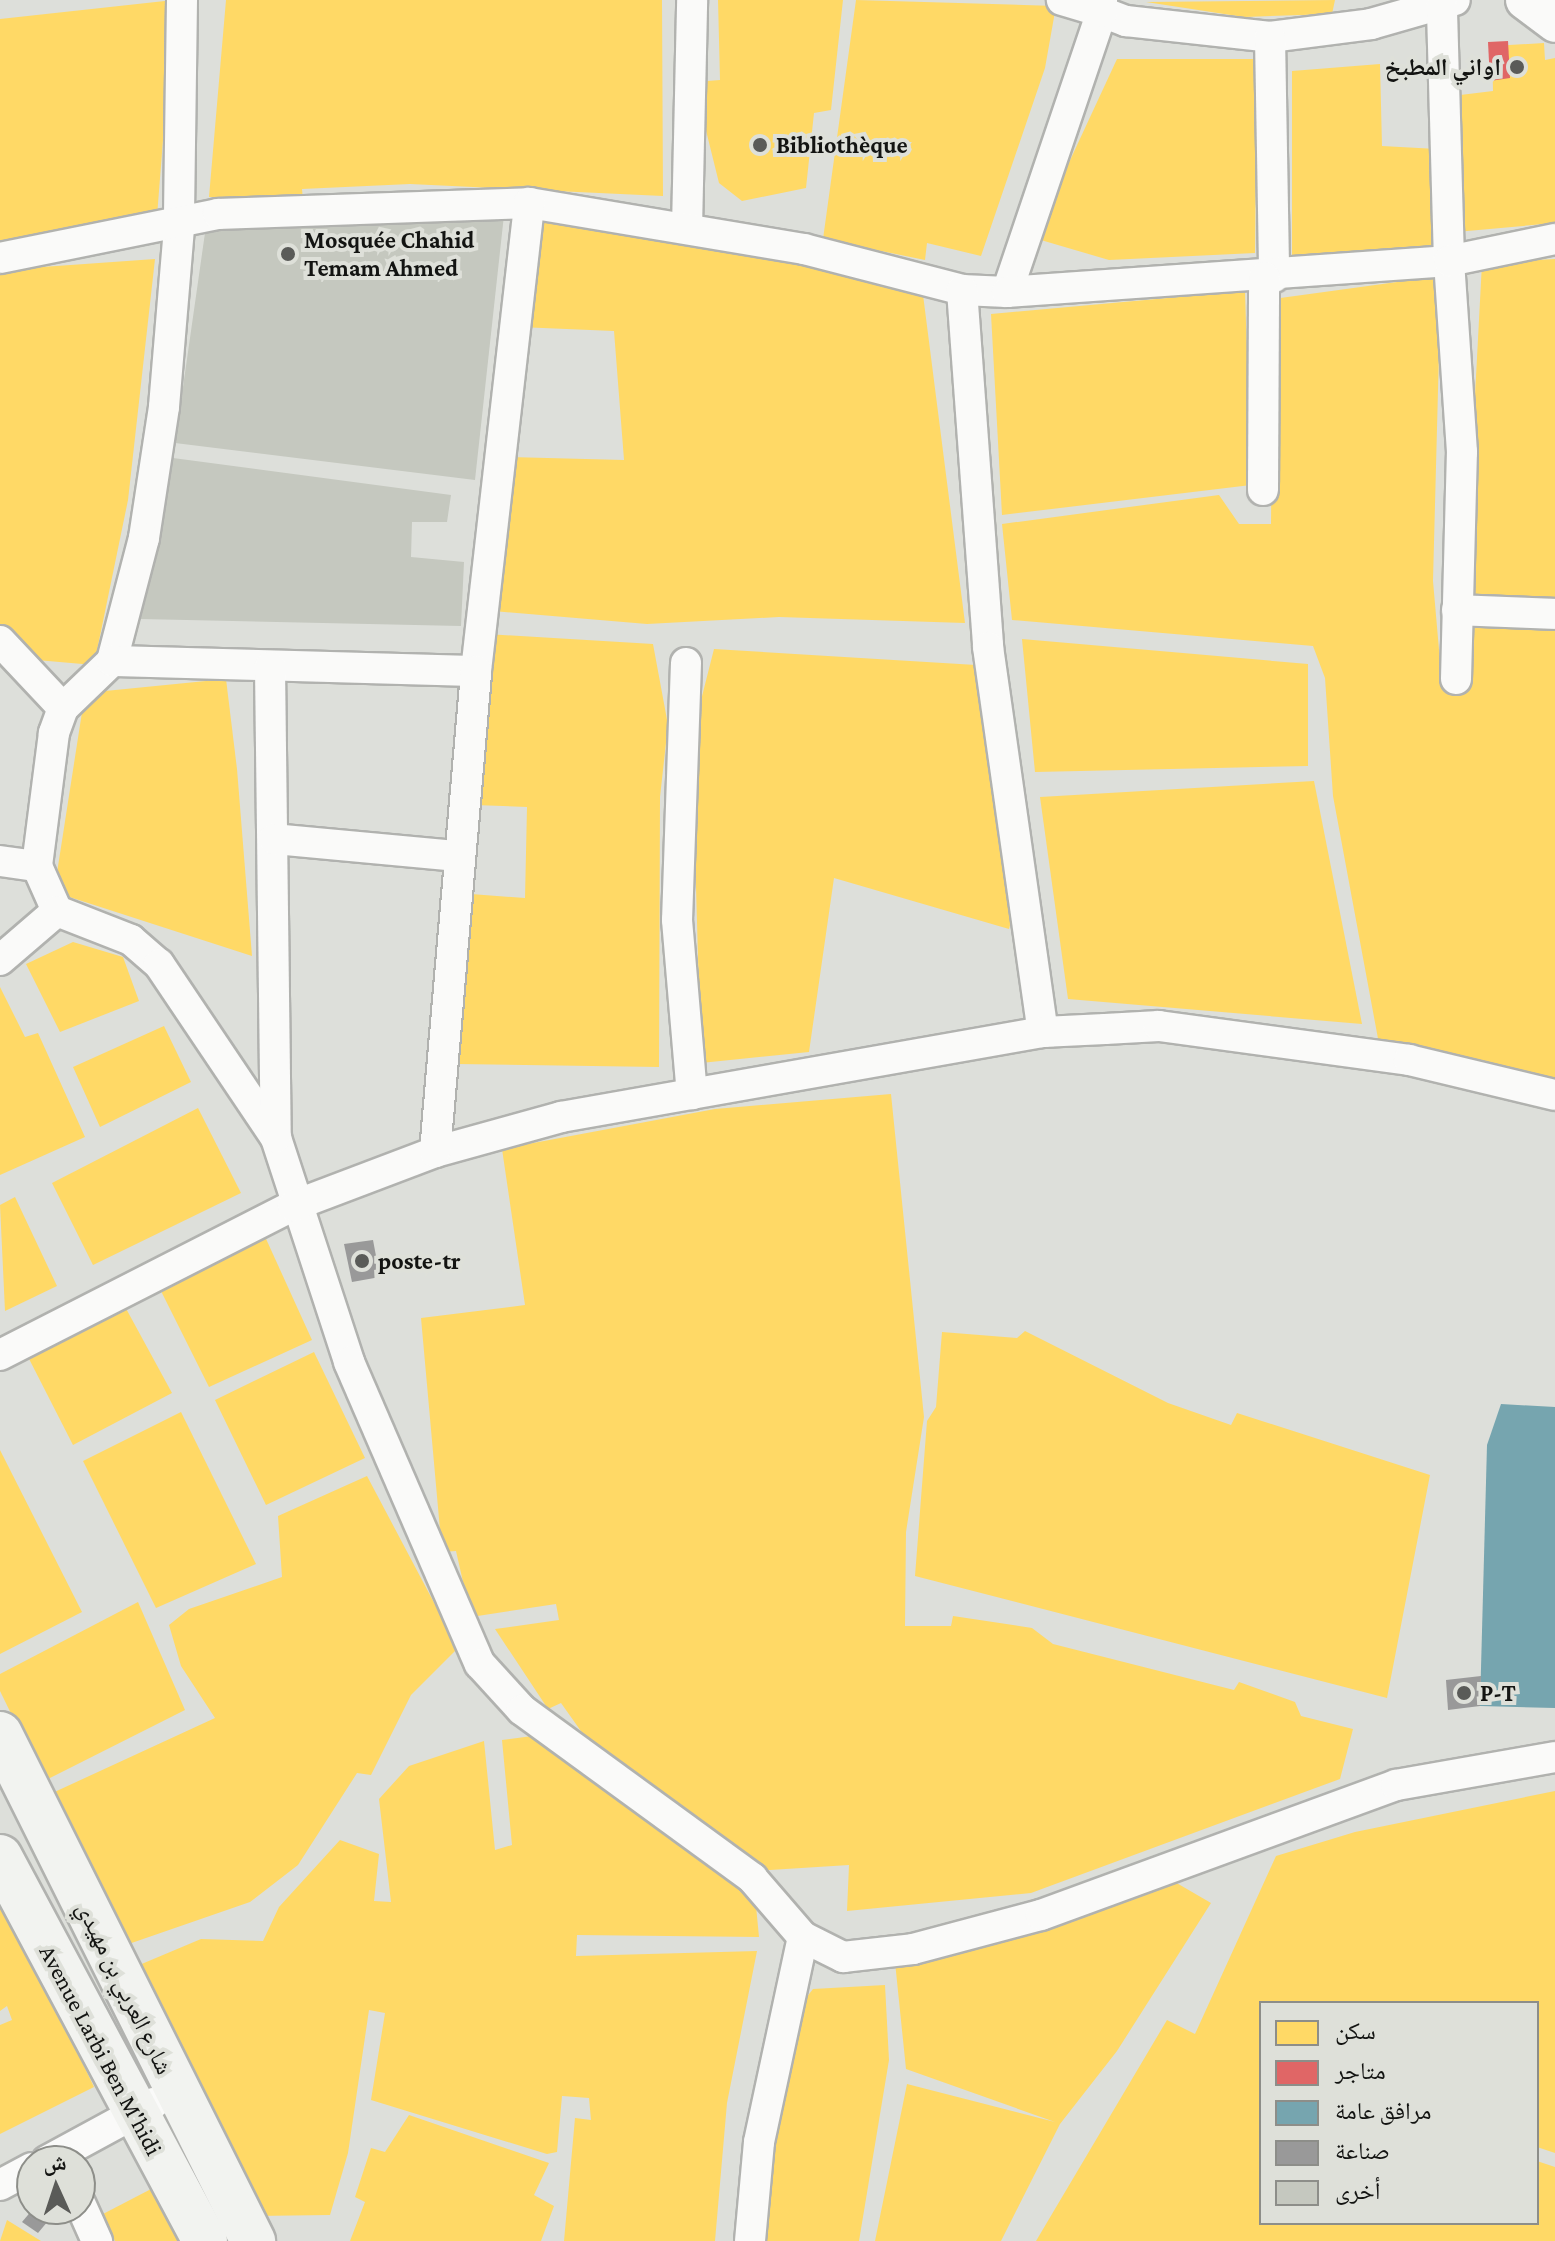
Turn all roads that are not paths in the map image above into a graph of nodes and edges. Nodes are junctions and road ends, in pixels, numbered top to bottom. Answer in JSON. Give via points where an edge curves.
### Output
{"nodes":[{"id":1,"x":182,"y":0,"type":"edge"},
{"id":2,"x":692,"y":0,"type":"edge"},
{"id":3,"x":1062,"y":0,"type":"edge"},
{"id":4,"x":1525,"y":0,"type":"edge"},
{"id":5,"x":1448,"y":3,"type":"edge"},
{"id":6,"x":1102,"y":6,"type":"edge"},
{"id":7,"x":1555,"y":23,"type":"edge"},
{"id":8,"x":1270,"y":37,"type":"junction"},
{"id":9,"x":529,"y":203,"type":"junction"},
{"id":10,"x":179,"y":228,"type":"junction"},
{"id":11,"x":687,"y":228,"type":"junction"},
{"id":12,"x":1555,"y":239,"type":"edge"},
{"id":13,"x":0,"y":258,"type":"edge"},
{"id":14,"x":1449,"y":261,"type":"junction"},
{"id":15,"x":1269,"y":277,"type":"junction"},
{"id":16,"x":962,"y":290,"type":"junction"},
{"id":17,"x":1007,"y":292,"type":"junction"},
{"id":18,"x":1263,"y":490,"type":"dead end"},
{"id":19,"x":1457,"y":610,"type":"junction"},
{"id":20,"x":1555,"y":614,"type":"edge"},
{"id":21,"x":0,"y":641,"type":"edge"},
{"id":22,"x":112,"y":661,"type":"junction"},
{"id":23,"x":686,"y":663,"type":"dead end"},
{"id":24,"x":270,"y":667,"type":"junction"},
{"id":25,"x":476,"y":671,"type":"junction"},
{"id":26,"x":1456,"y":679,"type":"dead end"},
{"id":27,"x":63,"y":708,"type":"junction"},
{"id":28,"x":274,"y":839,"type":"junction"},
{"id":29,"x":459,"y":856,"type":"junction"},
{"id":30,"x":0,"y":861,"type":"edge"},
{"id":31,"x":37,"y":866,"type":"junction"},
{"id":32,"x":57,"y":911,"type":"junction"},
{"id":33,"x":0,"y":960,"type":"edge"},
{"id":34,"x":1043,"y":1032,"type":"junction"},
{"id":35,"x":692,"y":1094,"type":"junction"},
{"id":36,"x":1555,"y":1095,"type":"edge"},
{"id":37,"x":276,"y":1138,"type":"junction"},
{"id":38,"x":435,"y":1152,"type":"junction"},
{"id":39,"x":293,"y":1206,"type":"junction"},
{"id":40,"x":0,"y":1355,"type":"edge"},
{"id":41,"x":0,"y":1734,"type":"edge"},
{"id":42,"x":1555,"y":1757,"type":"edge"},
{"id":43,"x":0,"y":1857,"type":"edge"},
{"id":44,"x":803,"y":1937,"type":"junction"},
{"id":45,"x":176,"y":2091,"type":"junction"},
{"id":46,"x":134,"y":2115,"type":"junction"},
{"id":47,"x":79,"y":2145,"type":"edge"},
{"id":48,"x":205,"y":2241,"type":"edge"},
{"id":49,"x":253,"y":2241,"type":"edge"},
{"id":50,"x":750,"y":2241,"type":"edge"}],
"edges":[{"from":1,"to":10,"type":"street"},
{"from":2,"to":11,"type":"street"},
{"from":3,"to":6,"type":"street"},
{"from":4,"to":7,"type":"street"},
{"from":5,"to":8,"type":"street","via":[[1327,33]]},
{"from":5,"to":14,"type":"street"},
{"from":6,"to":8,"type":"street","via":[[1174,30]]},
{"from":6,"to":17,"type":"street"},
{"from":8,"to":15,"type":"street"},
{"from":9,"to":10,"type":"street","via":[[324,206],[218,214]]},
{"from":9,"to":11,"type":"street"},
{"from":9,"to":25,"type":"street"},
{"from":10,"to":13,"type":"street"},
{"from":10,"to":22,"type":"street","via":[[160,437]]},
{"from":11,"to":16,"type":"street","via":[[874,265]]},
{"from":12,"to":14,"type":"street"},
{"from":14,"to":15,"type":"street"},
{"from":14,"to":19,"type":"street","via":[[1462,452]]},
{"from":15,"to":17,"type":"street"},
{"from":15,"to":18,"type":"street"},
{"from":16,"to":17,"type":"street"},
{"from":16,"to":34,"type":"street","via":[[988,647]]},
{"from":19,"to":20,"type":"street"},
{"from":19,"to":26,"type":"street"},
{"from":21,"to":27,"type":"street"},
{"from":22,"to":24,"type":"street"},
{"from":22,"to":27,"type":"street"},
{"from":23,"to":35,"type":"street","via":[[677,920]]},
{"from":24,"to":25,"type":"street"},
{"from":24,"to":28,"type":"street"},
{"from":25,"to":29,"type":"street"},
{"from":27,"to":31,"type":"street"},
{"from":28,"to":29,"type":"street"},
{"from":28,"to":37,"type":"street"},
{"from":29,"to":38,"type":"street"},
{"from":30,"to":31,"type":"street"},
{"from":31,"to":32,"type":"street"},
{"from":32,"to":33,"type":"street"},
{"from":32,"to":37,"type":"street","via":[[131,940],[159,964]]},
{"from":34,"to":35,"type":"street"},
{"from":34,"to":36,"type":"street","via":[[1159,1026],[1409,1060]]},
{"from":35,"to":38,"type":"street","via":[[561,1117]]},
{"from":37,"to":39,"type":"street"},
{"from":38,"to":39,"type":"street"},
{"from":39,"to":40,"type":"street"},
{"from":39,"to":44,"type":"street","via":[[408,1509],[480,1664],[522,1710],[752,1878]]},
{"from":41,"to":45,"type":"main road","name":"شارع العربي بن مهيدي"},
{"from":42,"to":44,"type":"street","via":[[1396,1785],[1041,1915],[913,1949],[843,1957]]},
{"from":43,"to":46,"type":"main road","name":"Avenue Larbi Ben M'hidi"},
{"from":44,"to":50,"type":"street","via":[[759,2142]]},
{"from":45,"to":46,"type":"street"},
{"from":45,"to":49,"type":"main road","name":"شارع العربي بن مهيدي"},
{"from":46,"to":47,"type":"street"},
{"from":46,"to":48,"type":"main road","name":"Avenue Larbi Ben M'hidi"}]}
